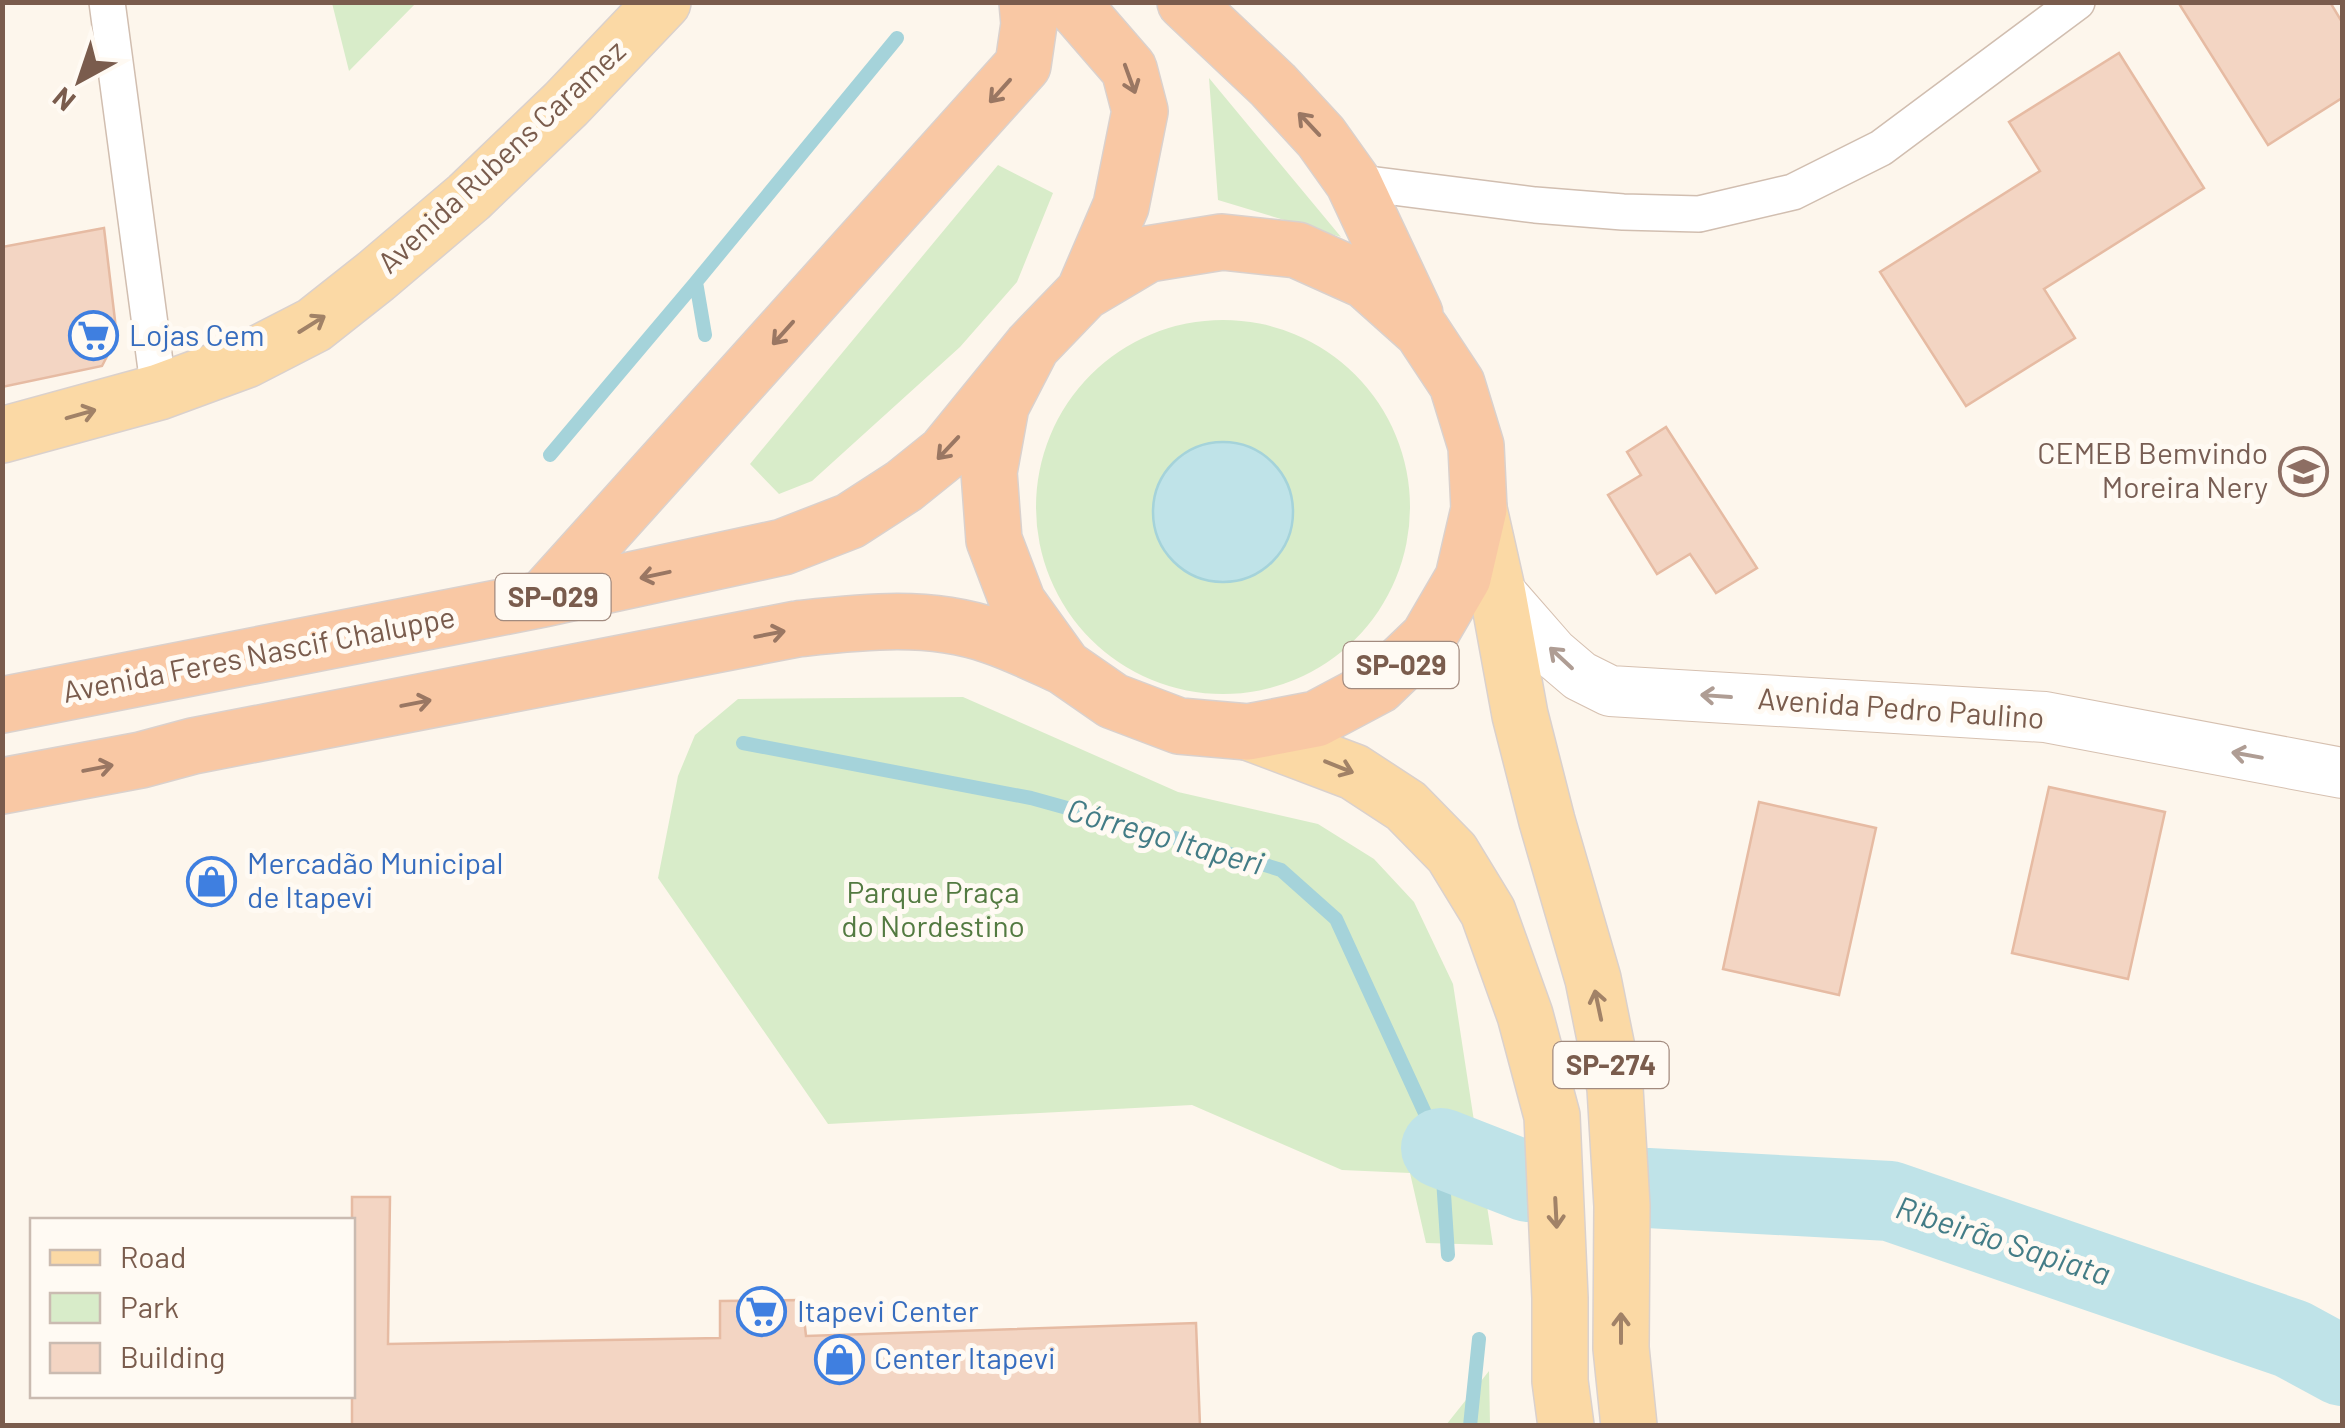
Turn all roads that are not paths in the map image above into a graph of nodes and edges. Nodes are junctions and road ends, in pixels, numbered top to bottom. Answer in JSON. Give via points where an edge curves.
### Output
{"nodes":[{"id":1,"x":108,"y":2,"type":"edge"},
{"id":2,"x":663,"y":2,"type":"edge"},
{"id":3,"x":1026,"y":2,"type":"edge"},
{"id":4,"x":1071,"y":2,"type":"edge"},
{"id":5,"x":1185,"y":2,"type":"edge"},
{"id":6,"x":2077,"y":2,"type":"edge"},
{"id":7,"x":1353,"y":182,"type":"junction"},
{"id":8,"x":1084,"y":292,"type":"junction"},
{"id":9,"x":1422,"y":331,"type":"junction"},
{"id":10,"x":1032,"y":346,"type":"junction"},
{"id":11,"x":159,"y":392,"type":"junction"},
{"id":12,"x":2,"y":435,"type":"edge"},
{"id":13,"x":1479,"y":510,"type":"junction"},
{"id":14,"x":1497,"y":589,"type":"junction"},
{"id":15,"x":543,"y":599,"type":"junction"},
{"id":16,"x":1064,"y":666,"type":"junction"},
{"id":17,"x":2,"y":705,"type":"edge"},
{"id":18,"x":1248,"y":732,"type":"junction"},
{"id":19,"x":2342,"y":772,"type":"edge"},
{"id":20,"x":2,"y":786,"type":"edge"},
{"id":21,"x":1566,"y":1426,"type":"edge"},
{"id":22,"x":1629,"y":1426,"type":"edge"}],
"edges":[{"from":1,"to":11,"type":"street"},
{"from":11,"to":2,"type":"main road","name":"Avenida Rubens Caramez","one_way":true,"via":[[246,360],[314,325],[469,197]]},
{"from":3,"to":15,"type":"highway","one_way":true,"via":[[1023,66]]},
{"from":4,"to":8,"type":"highway","number":"SP-029","one_way":true,"via":[[1129,69],[1140,111],[1121,206]]},
{"from":7,"to":5,"type":"highway","number":"SP-029","one_way":true,"via":[[1320,136]]},
{"from":6,"to":7,"type":"street","via":[[1881,148],[1793,192],[1699,214],[1642,213]]},
{"from":7,"to":9,"type":"highway","number":"SP-029"},
{"from":8,"to":9,"type":"highway","number":"SP-029","via":[[1148,254],[1222,242],[1297,250],[1366,281]]},
{"from":8,"to":10,"type":"highway","number":"SP-029"},
{"from":9,"to":13,"type":"highway","number":"SP-029","via":[[1456,384],[1476,446]]},
{"from":10,"to":15,"type":"highway","name":"Avenida Feres Nascif Chaluppe","number":"SP-029","one_way":true,"via":[[946,453],[850,521],[784,547]]},
{"from":10,"to":16,"type":"highway","number":"SP-029","via":[[1002,406],[995,439],[989,472],[994,540],[1018,604]]},
{"from":12,"to":11,"type":"main road","name":"Avenida Rubens Caramez","one_way":true},
{"from":13,"to":14,"type":"main road","number":"SP-274"},
{"from":13,"to":18,"type":"highway","number":"SP-029","via":[[1462,578],[1428,638],[1378,686],[1316,719]]},
{"from":19,"to":14,"type":"main road","name":"Avenida Pedro Paulino","one_way":true,"via":[[2045,718],[1610,691],[1554,653]]},
{"from":22,"to":14,"type":"main road","number":"SP-274","one_way":true,"via":[[1615,1088],[1593,980],[1520,715]]},
{"from":15,"to":17,"type":"highway","name":"Avenida Feres Nascif Chaluppe","number":"SP-029"},
{"from":16,"to":18,"type":"highway","number":"SP-029","via":[[1114,700],[1179,726]]},
{"from":20,"to":16,"type":"highway","number":"SP-029","one_way":true,"via":[[797,629],[929,622],[990,635]]},
{"from":18,"to":21,"type":"main road","number":"SP-274","one_way":true,"via":[[1354,772],[1406,806],[1452,853],[1488,912],[1552,1116]]}]}
